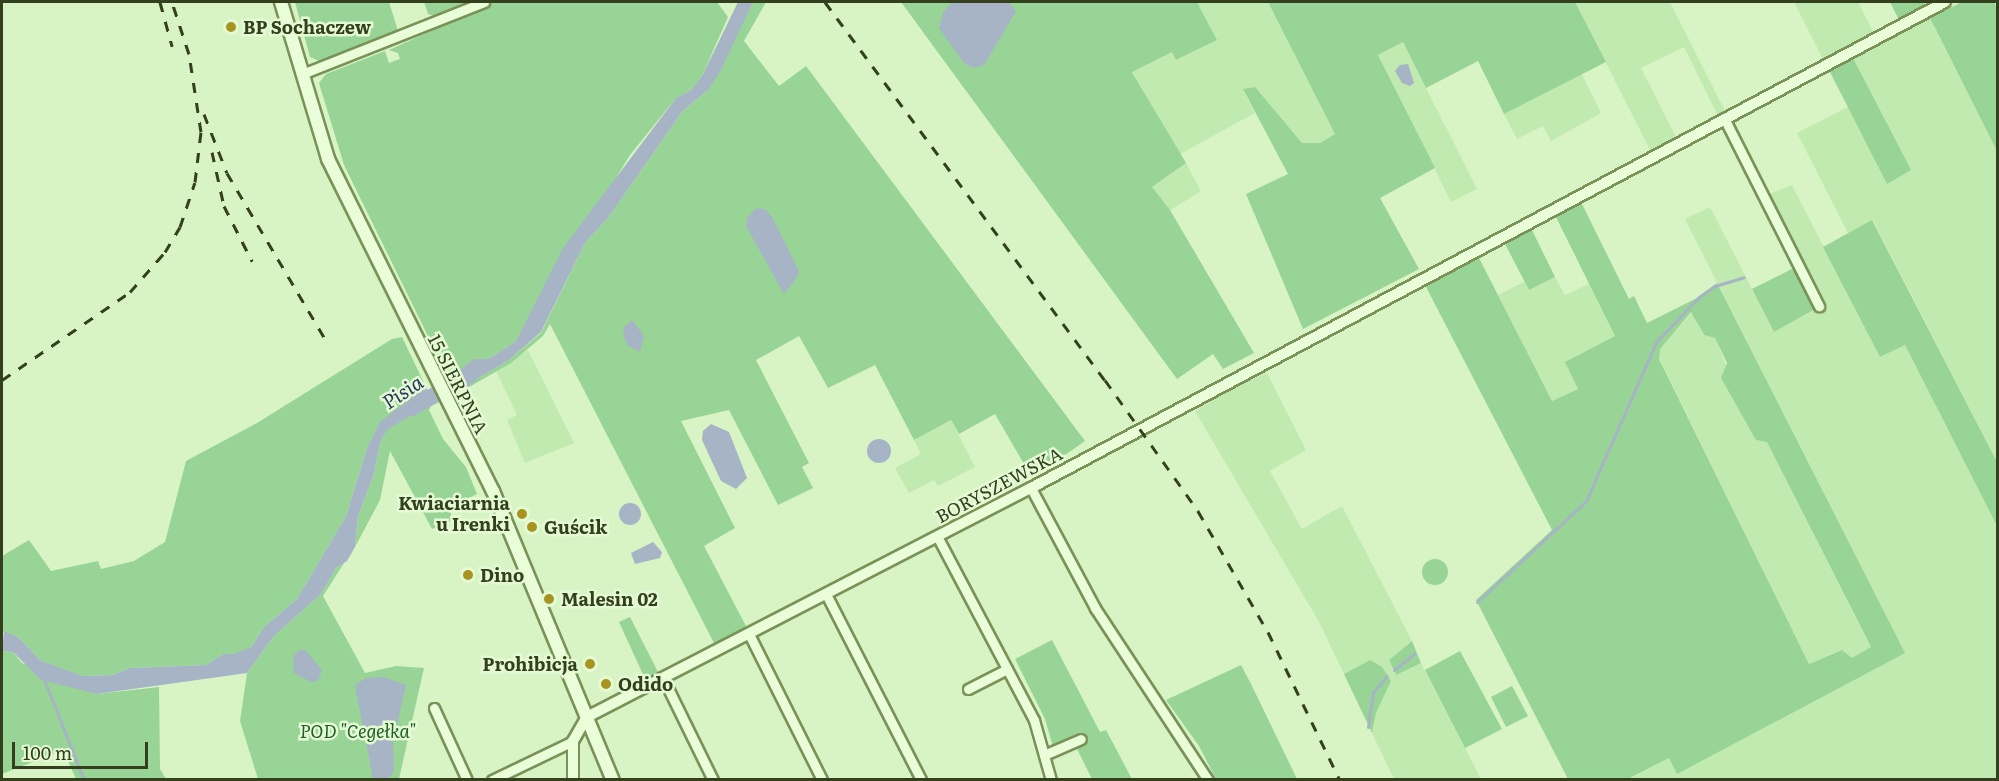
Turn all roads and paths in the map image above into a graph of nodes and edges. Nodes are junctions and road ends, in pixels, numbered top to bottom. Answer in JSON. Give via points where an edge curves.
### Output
{"nodes":[{"id":1,"x":281,"y":2,"type":"edge"},
{"id":2,"x":484,"y":2,"type":"edge"},
{"id":3,"x":1945,"y":2,"type":"edge"},
{"id":4,"x":302,"y":74,"type":"junction"},
{"id":5,"x":1724,"y":118,"type":"junction"},
{"id":6,"x":1819,"y":306,"type":"dead end"},
{"id":7,"x":1031,"y":488,"type":"junction"},
{"id":8,"x":937,"y":536,"type":"junction"},
{"id":9,"x":826,"y":594,"type":"junction"},
{"id":10,"x":749,"y":634,"type":"junction"},
{"id":11,"x":1007,"y":669,"type":"junction"},
{"id":12,"x":663,"y":678,"type":"junction"},
{"id":13,"x":968,"y":689,"type":"dead end"},
{"id":14,"x":434,"y":708,"type":"dead end"},
{"id":15,"x":587,"y":717,"type":"junction"},
{"id":16,"x":1081,"y":739,"type":"dead end"},
{"id":17,"x":573,"y":741,"type":"junction"},
{"id":18,"x":1044,"y":755,"type":"junction"},
{"id":19,"x":467,"y":780,"type":"edge"},
{"id":20,"x":492,"y":780,"type":"edge"},
{"id":21,"x":573,"y":780,"type":"edge"},
{"id":22,"x":613,"y":780,"type":"edge"},
{"id":23,"x":713,"y":780,"type":"edge"},
{"id":24,"x":822,"y":780,"type":"edge"},
{"id":25,"x":921,"y":780,"type":"edge"},
{"id":26,"x":1051,"y":780,"type":"edge"},
{"id":27,"x":1208,"y":780,"type":"edge"}],
"edges":[{"from":1,"to":4,"type":"main road","name":"15 SIERPNIA"},
{"from":2,"to":4,"type":"street"},
{"from":3,"to":5,"type":"street","name":"BORYSZEWSKA"},
{"from":4,"to":15,"type":"main road","name":"15 SIERPNIA","via":[[331,166],[493,491]]},
{"from":5,"to":6,"type":"street"},
{"from":5,"to":7,"type":"street","name":"BORYSZEWSKA"},
{"from":7,"to":8,"type":"street","name":"BORYSZEWSKA"},
{"from":7,"to":27,"type":"street","via":[[1095,608]]},
{"from":8,"to":9,"type":"street","name":"BORYSZEWSKA"},
{"from":8,"to":11,"type":"street"},
{"from":9,"to":10,"type":"street","name":"BORYSZEWSKA"},
{"from":9,"to":25,"type":"street"},
{"from":10,"to":12,"type":"street","name":"BORYSZEWSKA"},
{"from":10,"to":24,"type":"street"},
{"from":11,"to":13,"type":"street"},
{"from":11,"to":18,"type":"street","via":[[1034,720]]},
{"from":12,"to":15,"type":"street","name":"BORYSZEWSKA"},
{"from":12,"to":23,"type":"street"},
{"from":14,"to":19,"type":"street"},
{"from":15,"to":17,"type":"street"},
{"from":15,"to":22,"type":"main road","name":"15 SIERPNIA"},
{"from":16,"to":18,"type":"street"},
{"from":17,"to":20,"type":"street"},
{"from":17,"to":21,"type":"street"},
{"from":18,"to":26,"type":"street"}]}
